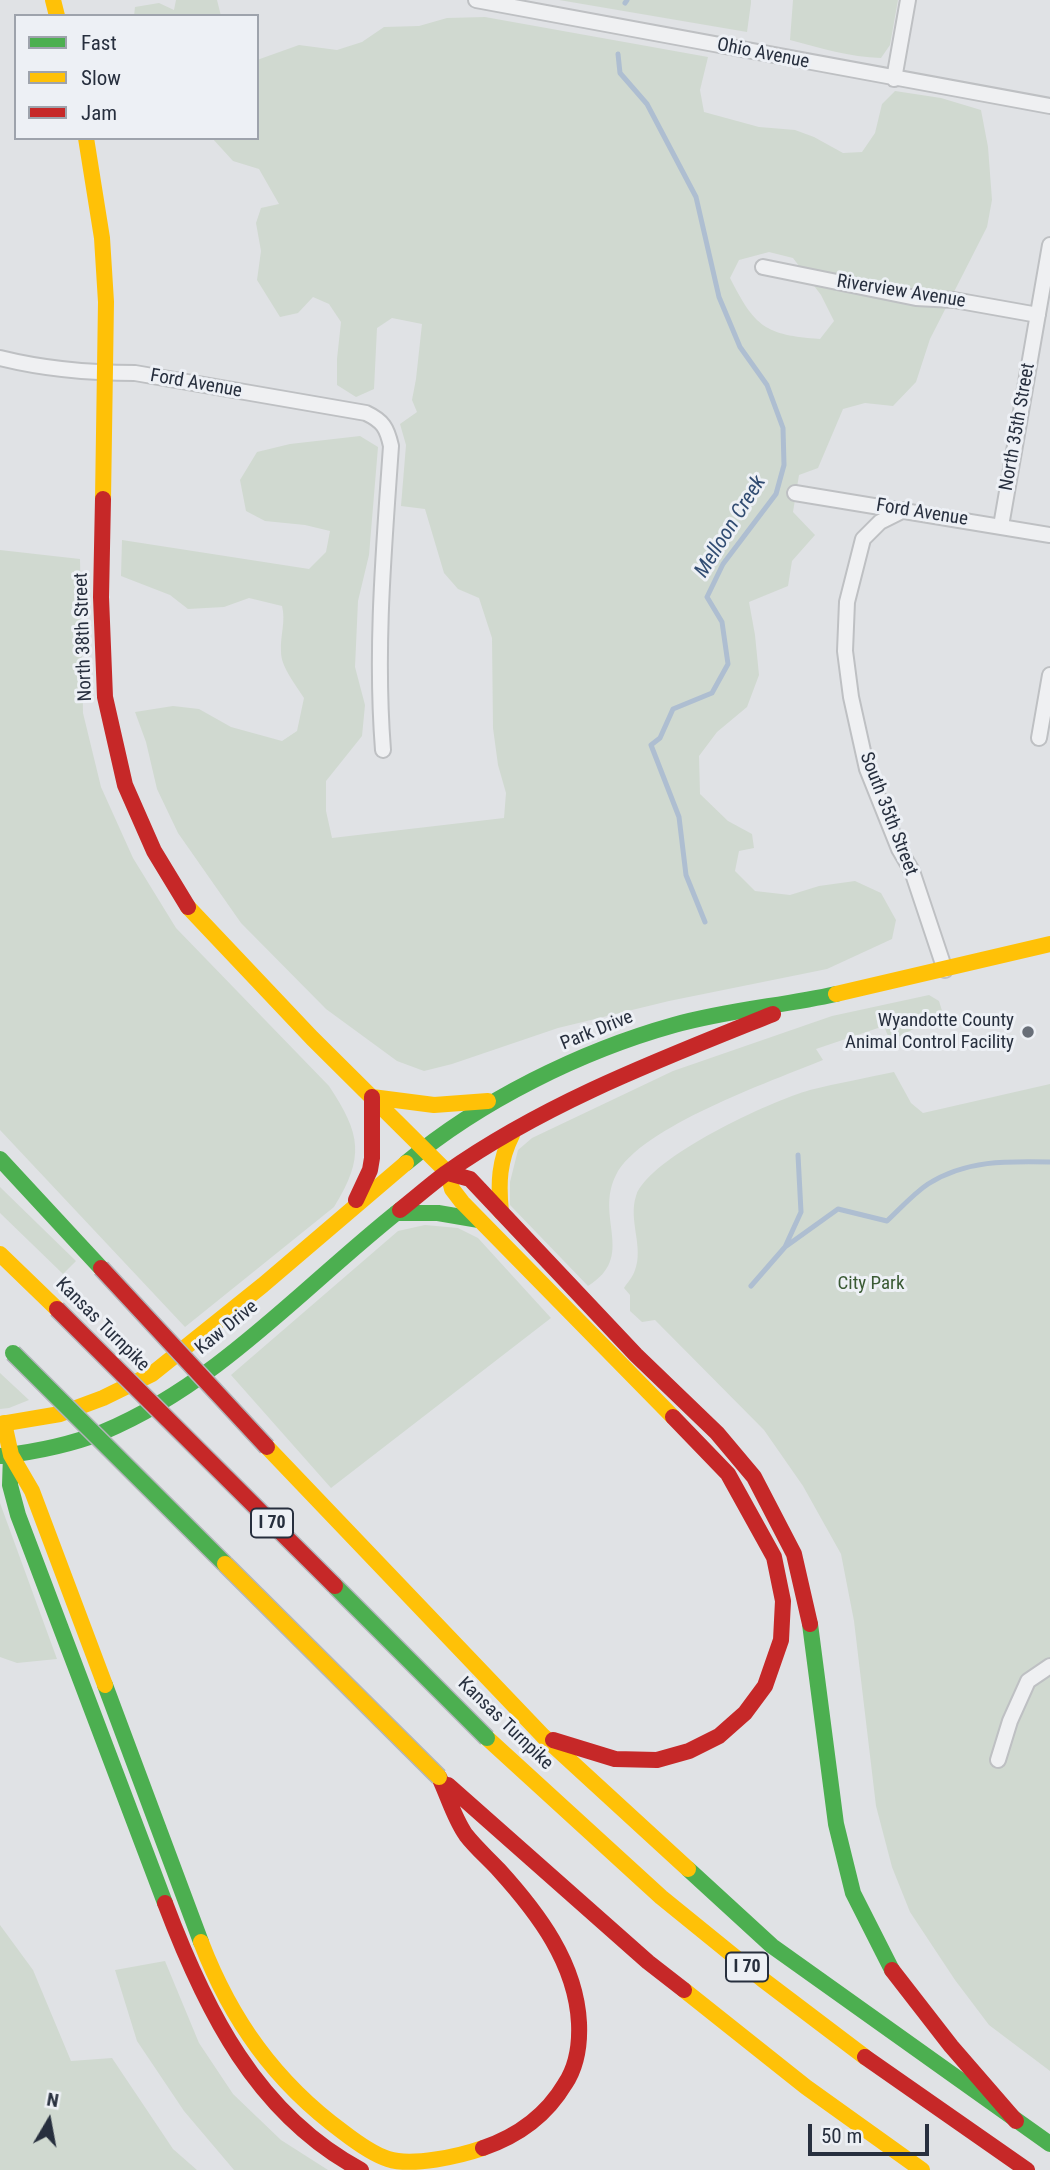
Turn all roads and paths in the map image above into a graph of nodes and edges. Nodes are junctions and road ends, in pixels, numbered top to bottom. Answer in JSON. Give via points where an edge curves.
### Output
{"nodes":[{"id":1,"x":476,"y":0,"type":"edge"},
{"id":2,"x":908,"y":0,"type":"edge"},
{"id":3,"x":894,"y":79,"type":"junction"},
{"id":4,"x":1050,"y":106,"type":"edge"},
{"id":5,"x":86,"y":140,"type":"edge"},
{"id":6,"x":1050,"y":245,"type":"edge"},
{"id":7,"x":764,"y":267,"type":"dead end"},
{"id":8,"x":1038,"y":315,"type":"junction"},
{"id":9,"x":0,"y":358,"type":"edge"},
{"id":10,"x":105,"y":373,"type":"junction"},
{"id":11,"x":795,"y":493,"type":"dead end"},
{"id":12,"x":904,"y":510,"type":"junction"},
{"id":13,"x":1000,"y":526,"type":"junction"},
{"id":14,"x":1050,"y":535,"type":"edge"},
{"id":15,"x":1050,"y":675,"type":"edge"},
{"id":16,"x":1039,"y":738,"type":"dead end"},
{"id":17,"x":383,"y":750,"type":"dead end"},
{"id":18,"x":1050,"y":944,"type":"edge"},
{"id":19,"x":945,"y":971,"type":"junction"},
{"id":20,"x":804,"y":1001,"type":"junction"},
{"id":21,"x":372,"y":1097,"type":"junction"},
{"id":22,"x":494,"y":1100,"type":"junction"},
{"id":23,"x":512,"y":1135,"type":"junction"},
{"id":24,"x":424,"y":1148,"type":"junction"},
{"id":25,"x":0,"y":1159,"type":"edge"},
{"id":26,"x":447,"y":1172,"type":"junction"},
{"id":27,"x":352,"y":1208,"type":"junction"},
{"id":28,"x":501,"y":1212,"type":"junction"},
{"id":29,"x":396,"y":1213,"type":"junction"},
{"id":30,"x":479,"y":1220,"type":"junction"},
{"id":31,"x":0,"y":1254,"type":"edge"},
{"id":32,"x":0,"y":1340,"type":"edge"},
{"id":33,"x":2,"y":1423,"type":"edge"},
{"id":34,"x":6,"y":1455,"type":"edge"},
{"id":35,"x":1050,"y":1666,"type":"edge"},
{"id":36,"x":543,"y":1736,"type":"junction"},
{"id":37,"x":998,"y":1760,"type":"dead end"},
{"id":38,"x":439,"y":1777,"type":"junction"},
{"id":39,"x":1016,"y":2121,"type":"junction"},
{"id":40,"x":1050,"y":2144,"type":"edge"},
{"id":41,"x":361,"y":2170,"type":"edge"},
{"id":42,"x":922,"y":2170,"type":"edge"},
{"id":43,"x":1027,"y":2170,"type":"edge"}],
"edges":[{"from":1,"to":3,"type":"street","name":"Ohio Avenue"},
{"from":2,"to":3,"type":"street"},
{"from":3,"to":4,"type":"street","name":"Ohio Avenue"},
{"from":5,"to":10,"type":"main road","name":"North 38th Street","via":[[102,238]]},
{"from":6,"to":8,"type":"street","name":"North 35th Street"},
{"from":7,"to":8,"type":"street","name":"Riverview Avenue","via":[[916,298]]},
{"from":8,"to":13,"type":"street","name":"North 35th Street"},
{"from":9,"to":10,"type":"street","name":"Ford Avenue"},
{"from":10,"to":17,"type":"street","name":"Ford Avenue","via":[[135,373],[366,413],[386,427],[391,446],[379,625]]},
{"from":10,"to":21,"type":"main road","name":"North 38th Street","via":[[101,597],[105,696],[125,785],[154,852],[187,906]]},
{"from":11,"to":12,"type":"street","name":"Ford Avenue"},
{"from":12,"to":13,"type":"street","name":"Ford Avenue"},
{"from":12,"to":19,"type":"street","name":"South 35th Street","via":[[880,522],[863,538],[847,603],[845,651],[867,769],[912,871]]},
{"from":13,"to":14,"type":"street","name":"Ford Avenue"},
{"from":15,"to":16,"type":"street"},
{"from":18,"to":19,"type":"main road","name":"Park Drive"},
{"from":19,"to":20,"type":"main road","name":"Park Drive"},
{"from":20,"to":22,"type":"main road","name":"Park Drive","via":[[716,1015],[622,1042]]},
{"from":20,"to":23,"type":"main road","name":"Park Drive","via":[[682,1050]]},
{"from":21,"to":22,"type":"main road","via":[[434,1105]]},
{"from":21,"to":24,"type":"main road","name":"North 38th Street"},
{"from":21,"to":27,"type":"main road","via":[[370,1170]]},
{"from":22,"to":24,"type":"main road","name":"Park Drive"},
{"from":23,"to":26,"type":"main road","name":"Park Drive"},
{"from":23,"to":28,"type":"main road","via":[[498,1173]]},
{"from":24,"to":26,"type":"main road","name":"North 38th Street"},
{"from":24,"to":27,"type":"main road","name":"Kaw Drive"},
{"from":25,"to":36,"type":"main road","bridge":true},
{"from":26,"to":28,"type":"main road","via":[[470,1179]]},
{"from":26,"to":29,"type":"main road","name":"Kaw Drive"},
{"from":26,"to":30,"type":"main road","via":[[452,1189]]},
{"from":27,"to":33,"type":"main road","name":"Kaw Drive","via":[[152,1374],[60,1414]]},
{"from":28,"to":39,"type":"main road","via":[[754,1477],[793,1554],[810,1620],[836,1824],[853,1893],[888,1965]]},
{"from":29,"to":30,"type":"main road","via":[[419,1210]]},
{"from":29,"to":34,"type":"main road","name":"Kaw Drive","via":[[223,1360],[169,1398],[93,1435]]},
{"from":30,"to":36,"type":"main road","via":[[728,1474],[774,1557],[783,1601],[781,1640],[765,1686],[746,1713],[719,1736],[657,1760],[615,1759]]},
{"from":31,"to":43,"type":"main road","name":"Kansas Turnpike","number":"I 70","bridge":true,"via":[[487,1738],[613,1854],[748,1967],[970,2134]]},
{"from":32,"to":38,"type":"main road","bridge":true},
{"from":33,"to":34,"type":"main road"},
{"from":34,"to":38,"type":"main road","via":[[28,1480],[216,1981],[253,2042],[286,2082],[363,2146],[391,2161],[446,2169],[488,2161],[512,2150],[545,2121],[570,2083],[578,2058],[578,2006],[561,1954],[524,1897],[463,1830]]},
{"from":34,"to":41,"type":"main road","via":[[18,1515],[182,1948],[209,2008],[236,2053],[294,2123]]},
{"from":35,"to":37,"type":"street","via":[[1028,1681]]},
{"from":36,"to":39,"type":"main road","via":[[772,1945]]},
{"from":38,"to":42,"type":"main road","via":[[648,1962],[806,2087]]},
{"from":39,"to":40,"type":"main road"}]}
